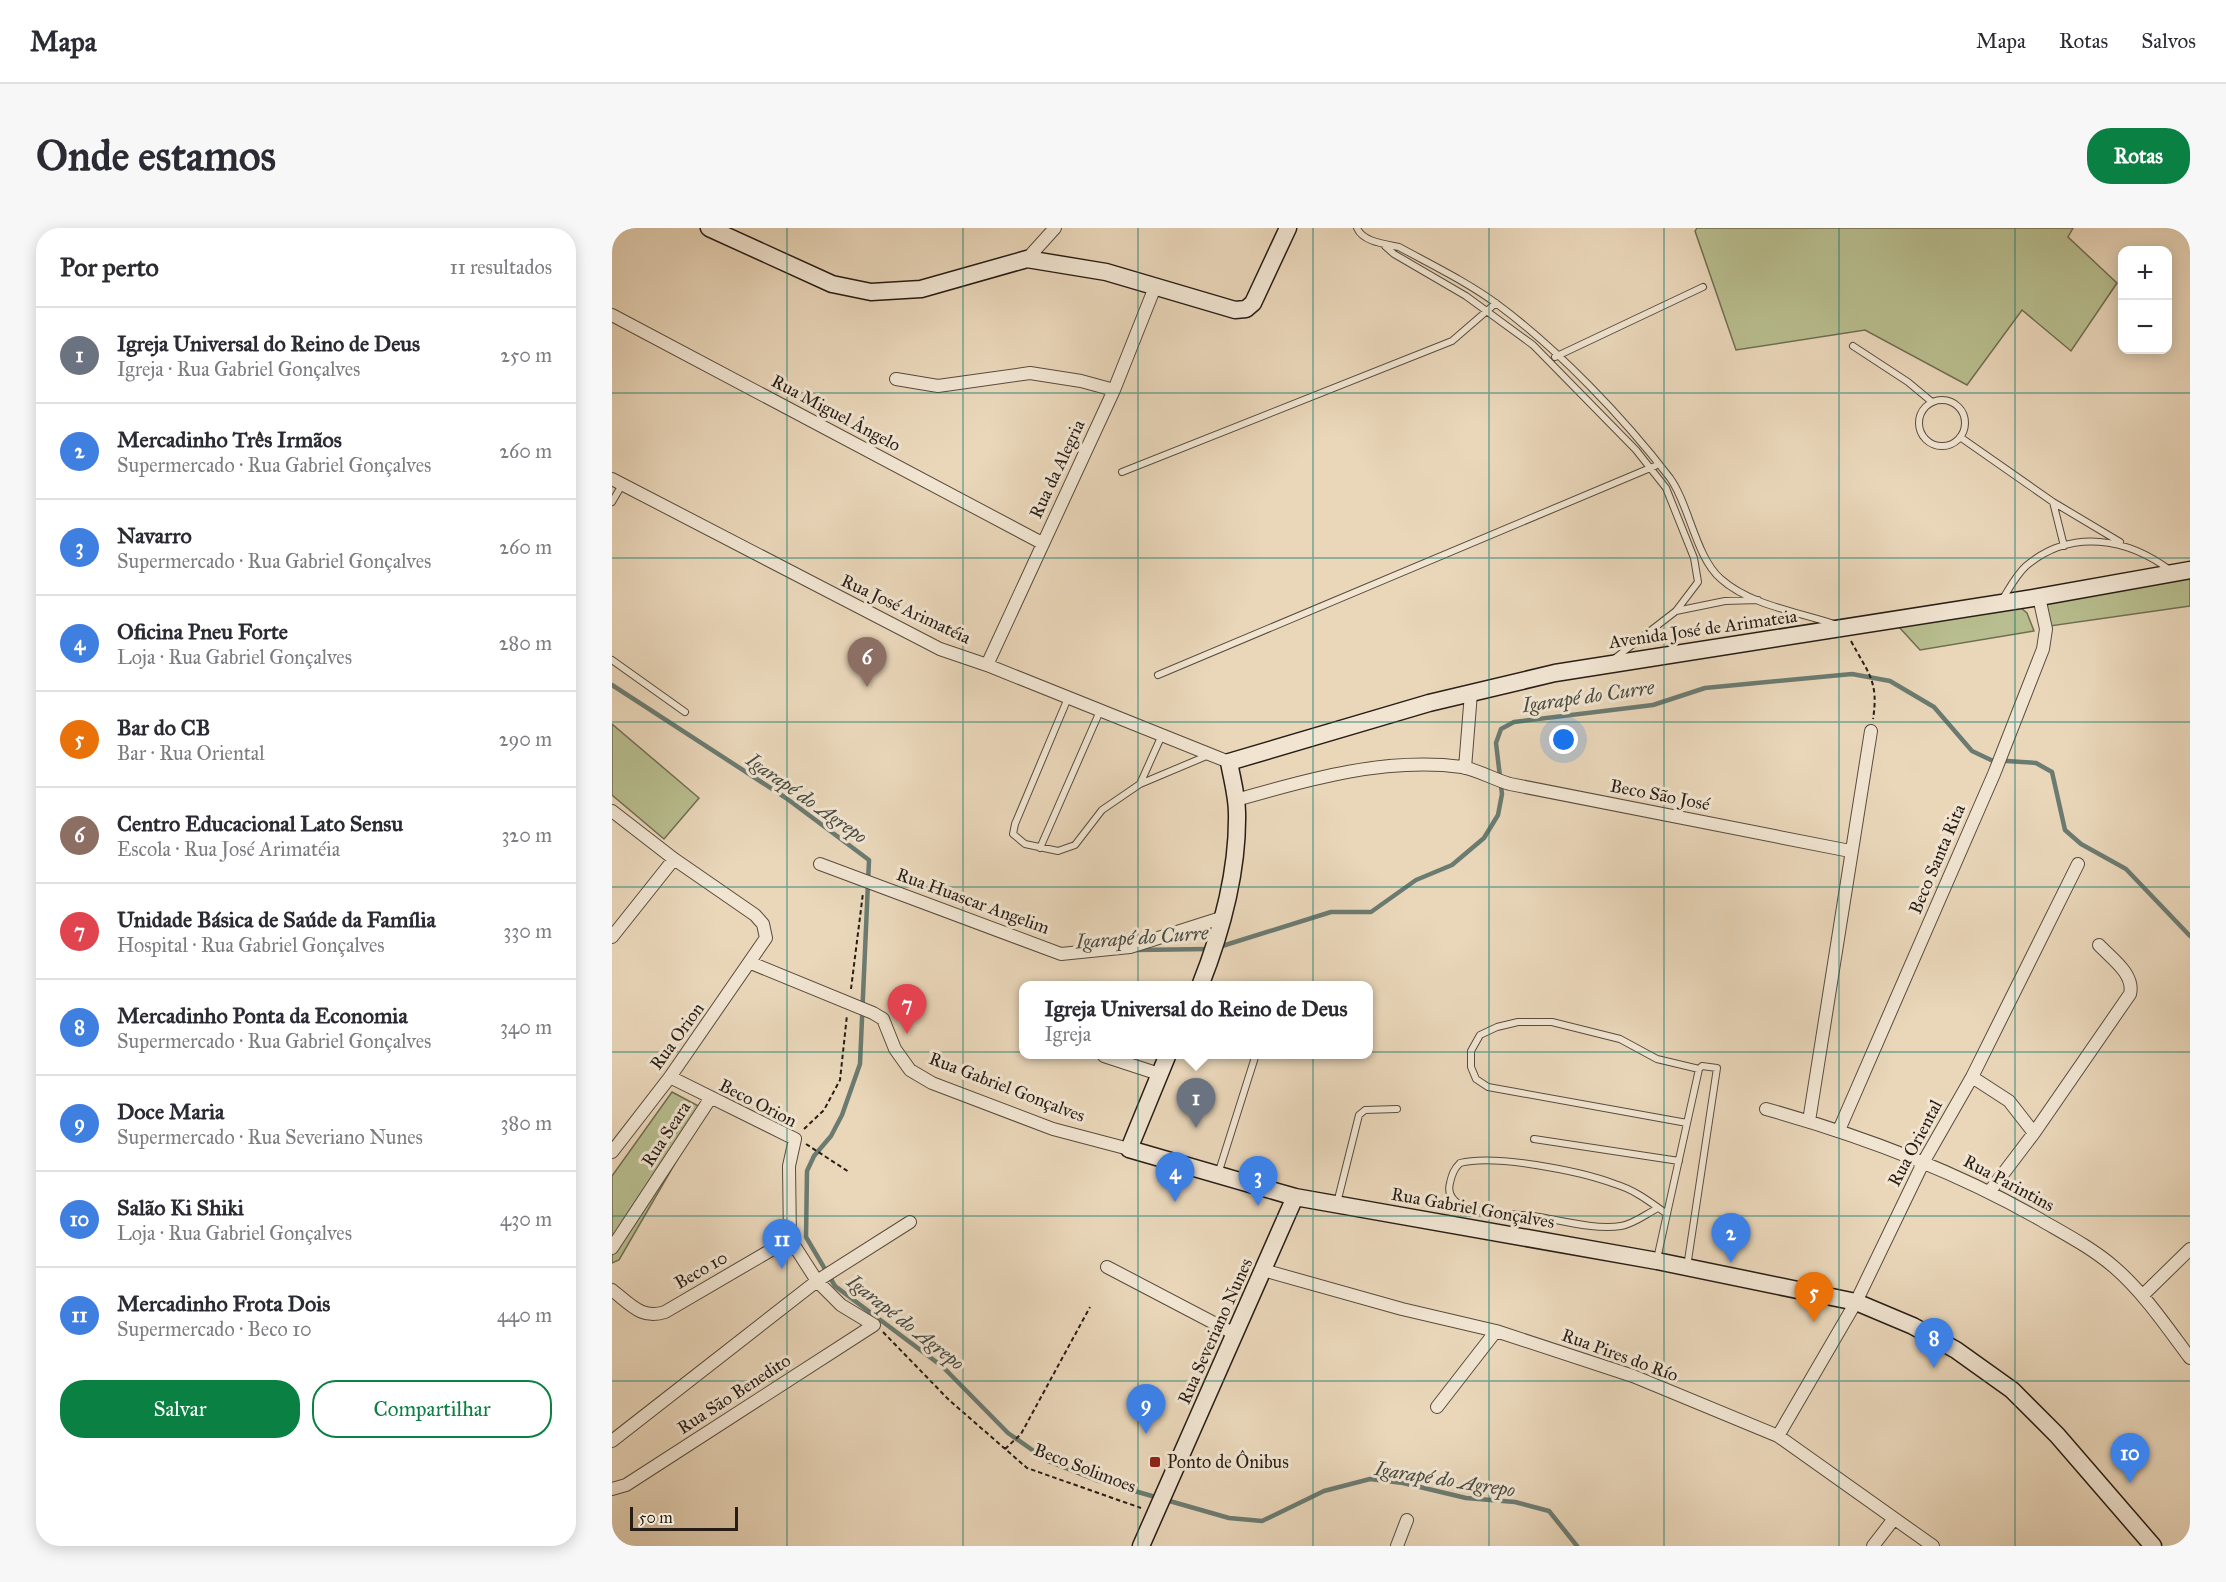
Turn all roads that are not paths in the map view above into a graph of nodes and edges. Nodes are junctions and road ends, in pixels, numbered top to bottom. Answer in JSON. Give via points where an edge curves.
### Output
{"nodes":[{"id":1,"x":709,"y":228,"type":"edge"},
{"id":2,"x":1055,"y":228,"type":"edge"},
{"id":3,"x":1288,"y":228,"type":"edge"},
{"id":4,"x":1357,"y":228,"type":"edge"},
{"id":5,"x":1385,"y":245,"type":"junction"},
{"id":6,"x":1027,"y":259,"type":"junction"},
{"id":7,"x":1155,"y":286,"type":"junction"},
{"id":8,"x":1703,"y":286,"type":"dead end"},
{"id":9,"x":1496,"y":303,"type":"junction"},
{"id":10,"x":1488,"y":312,"type":"junction"},
{"id":11,"x":612,"y":315,"type":"edge"},
{"id":12,"x":1853,"y":346,"type":"dead end"},
{"id":13,"x":1556,"y":356,"type":"junction"},
{"id":14,"x":1550,"y":361,"type":"junction"},
{"id":15,"x":896,"y":379,"type":"dead end"},
{"id":16,"x":1114,"y":390,"type":"junction"},
{"id":17,"x":1932,"y":402,"type":"junction"},
{"id":18,"x":1960,"y":437,"type":"junction"},
{"id":19,"x":1655,"y":466,"type":"junction"},
{"id":20,"x":1122,"y":472,"type":"dead end"},
{"id":21,"x":617,"y":482,"type":"edge"},
{"id":22,"x":612,"y":502,"type":"edge"},
{"id":23,"x":2053,"y":502,"type":"junction"},
{"id":24,"x":1042,"y":543,"type":"junction"},
{"id":25,"x":2123,"y":544,"type":"junction"},
{"id":26,"x":2064,"y":546,"type":"junction"},
{"id":27,"x":2182,"y":571,"type":"edge"},
{"id":28,"x":2039,"y":597,"type":"junction"},
{"id":29,"x":1759,"y":600,"type":"junction"},
{"id":30,"x":2000,"y":603,"type":"junction"},
{"id":31,"x":1676,"y":611,"type":"junction"},
{"id":32,"x":1844,"y":628,"type":"junction"},
{"id":33,"x":612,"y":660,"type":"edge"},
{"id":34,"x":1610,"y":662,"type":"junction"},
{"id":35,"x":987,"y":665,"type":"junction"},
{"id":36,"x":1158,"y":675,"type":"dead end"},
{"id":37,"x":1471,"y":693,"type":"junction"},
{"id":38,"x":1068,"y":697,"type":"junction"},
{"id":39,"x":1100,"y":710,"type":"junction"},
{"id":40,"x":685,"y":712,"type":"dead end"},
{"id":41,"x":1871,"y":731,"type":"road end"},
{"id":42,"x":1162,"y":735,"type":"junction"},
{"id":43,"x":1210,"y":754,"type":"junction"},
{"id":44,"x":1229,"y":762,"type":"junction"},
{"id":45,"x":1465,"y":768,"type":"junction"},
{"id":46,"x":1140,"y":783,"type":"junction"},
{"id":47,"x":1236,"y":800,"type":"junction"},
{"id":48,"x":612,"y":811,"type":"edge"},
{"id":49,"x":1040,"y":848,"type":"junction"},
{"id":50,"x":1850,"y":851,"type":"junction"},
{"id":51,"x":674,"y":859,"type":"junction"},
{"id":52,"x":820,"y":864,"type":"dead end"},
{"id":53,"x":2078,"y":864,"type":"dead end"},
{"id":54,"x":1221,"y":918,"type":"junction"},
{"id":55,"x":612,"y":937,"type":"edge"},
{"id":56,"x":2099,"y":945,"type":"dead end"},
{"id":57,"x":752,"y":963,"type":"junction"},
{"id":58,"x":1202,"y":981,"type":"edge"},
{"id":59,"x":1113,"y":1059,"type":"edge"},
{"id":60,"x":1166,"y":1059,"type":"edge"},
{"id":61,"x":1254,"y":1059,"type":"edge"},
{"id":62,"x":1699,"y":1070,"type":"junction"},
{"id":63,"x":1159,"y":1074,"type":"junction"},
{"id":64,"x":670,"y":1077,"type":"junction"},
{"id":65,"x":1972,"y":1077,"type":"junction"},
{"id":66,"x":710,"y":1099,"type":"junction"},
{"id":67,"x":1397,"y":1109,"type":"dead end"},
{"id":68,"x":1766,"y":1109,"type":"dead end"},
{"id":69,"x":1809,"y":1121,"type":"junction"},
{"id":70,"x":1687,"y":1123,"type":"junction"},
{"id":71,"x":1839,"y":1130,"type":"junction"},
{"id":72,"x":2034,"y":1133,"type":"junction"},
{"id":73,"x":1534,"y":1139,"type":"dead end"},
{"id":74,"x":1129,"y":1149,"type":"junction"},
{"id":75,"x":612,"y":1152,"type":"edge"},
{"id":76,"x":1679,"y":1161,"type":"junction"},
{"id":77,"x":1924,"y":1161,"type":"junction"},
{"id":78,"x":1218,"y":1174,"type":"junction"},
{"id":79,"x":1990,"y":1191,"type":"junction"},
{"id":80,"x":1295,"y":1197,"type":"junction"},
{"id":81,"x":1337,"y":1204,"type":"junction"},
{"id":82,"x":1658,"y":1208,"type":"junction"},
{"id":83,"x":1667,"y":1214,"type":"junction"},
{"id":84,"x":910,"y":1222,"type":"dead end"},
{"id":85,"x":790,"y":1239,"type":"junction"},
{"id":86,"x":612,"y":1248,"type":"edge"},
{"id":87,"x":2190,"y":1249,"type":"edge"},
{"id":88,"x":1657,"y":1262,"type":"junction"},
{"id":89,"x":1107,"y":1267,"type":"dead end"},
{"id":90,"x":1687,"y":1268,"type":"junction"},
{"id":91,"x":1263,"y":1269,"type":"junction"},
{"id":92,"x":817,"y":1281,"type":"junction"},
{"id":93,"x":612,"y":1290,"type":"edge"},
{"id":94,"x":2143,"y":1294,"type":"junction"},
{"id":95,"x":1856,"y":1302,"type":"junction"},
{"id":96,"x":1496,"y":1331,"type":"junction"},
{"id":97,"x":1233,"y":1333,"type":"junction"},
{"id":98,"x":2190,"y":1358,"type":"edge"},
{"id":99,"x":1437,"y":1407,"type":"dead end"},
{"id":100,"x":1778,"y":1436,"type":"junction"},
{"id":101,"x":612,"y":1441,"type":"edge"},
{"id":102,"x":612,"y":1490,"type":"edge"},
{"id":103,"x":1407,"y":1520,"type":"dead end"},
{"id":104,"x":1893,"y":1520,"type":"junction"},
{"id":105,"x":1141,"y":1546,"type":"edge"},
{"id":106,"x":1397,"y":1546,"type":"edge"},
{"id":107,"x":1873,"y":1546,"type":"edge"},
{"id":108,"x":1933,"y":1546,"type":"edge"},
{"id":109,"x":2154,"y":1546,"type":"edge"}],
"edges":[{"from":1,"to":6,"type":"street","via":[[832,284],[871,292],[921,289]]},
{"from":2,"to":6,"type":"street"},
{"from":3,"to":7,"type":"street","via":[[1253,303],[1246,309],[1225,307]]},
{"from":4,"to":5,"type":"lane","via":[[1363,236]]},
{"from":5,"to":9,"type":"lane","via":[[1399,247]]},
{"from":5,"to":10,"type":"lane"},
{"from":6,"to":7,"type":"street"},
{"from":7,"to":16,"type":"street","name":"Rua da Alegria"},
{"from":8,"to":13,"type":"lane"},
{"from":9,"to":10,"type":"lane"},
{"from":9,"to":13,"type":"lane"},
{"from":10,"to":14,"type":"lane"},
{"from":10,"to":20,"type":"lane","via":[[1452,341]]},
{"from":11,"to":24,"type":"street","name":"Rua Miguel Ângelo"},
{"from":12,"to":17,"type":"lane"},
{"from":13,"to":14,"type":"lane"},
{"from":13,"to":19,"type":"lane","via":[[1643,444]]},
{"from":14,"to":19,"type":"lane"},
{"from":15,"to":16,"type":"street","via":[[938,386],[1030,373]]},
{"from":16,"to":24,"type":"street","name":"Rua da Alegria"},
{"from":17,"to":18,"type":"lane","via":[[1949,401],[1963,412],[1965,429]]},
{"from":17,"to":18,"type":"lane","via":[[1920,416],[1922,434],[1945,446]]},
{"from":18,"to":23,"type":"lane"},
{"from":19,"to":29,"type":"lane","via":[[1672,481],[1718,577]]},
{"from":19,"to":31,"type":"lane","via":[[1691,549],[1698,577],[1696,587]]},
{"from":19,"to":36,"type":"lane"},
{"from":21,"to":22,"type":"lane"},
{"from":21,"to":35,"type":"street","name":"Rua José Arimatéia","via":[[912,636]]},
{"from":23,"to":25,"type":"lane"},
{"from":23,"to":26,"type":"lane"},
{"from":24,"to":35,"type":"street","name":"Rua da Alegria"},
{"from":25,"to":26,"type":"lane","via":[[2093,541]]},
{"from":25,"to":27,"type":"lane"},
{"from":26,"to":30,"type":"lane","via":[[2026,566]]},
{"from":27,"to":28,"type":"street","name":"Avenida José de Arimateia"},
{"from":28,"to":30,"type":"street","name":"Avenida José de Arimateia"},
{"from":28,"to":71,"type":"street","name":"Beco Santa Rita","via":[[2046,629],[2043,649],[1994,774]]},
{"from":29,"to":31,"type":"lane","via":[[1725,601]]},
{"from":29,"to":32,"type":"lane"},
{"from":30,"to":32,"type":"street","name":"Avenida José de Arimateia"},
{"from":31,"to":34,"type":"lane"},
{"from":32,"to":34,"type":"street","name":"Avenida José de Arimateia"},
{"from":33,"to":40,"type":"lane"},
{"from":34,"to":37,"type":"street","name":"Avenida José de Arimateia"},
{"from":35,"to":38,"type":"street","name":"Rua José Arimatéia"},
{"from":37,"to":44,"type":"street","name":"Avenida José de Arimateia"},
{"from":37,"to":45,"type":"street"},
{"from":38,"to":39,"type":"street","name":"Rua José Arimatéia"},
{"from":38,"to":49,"type":"lane","via":[[1013,834],[1025,844]]},
{"from":39,"to":42,"type":"street","name":"Rua José Arimatéia"},
{"from":39,"to":49,"type":"lane"},
{"from":41,"to":50,"type":"street"},
{"from":42,"to":43,"type":"street","name":"Rua José Arimatéia"},
{"from":42,"to":46,"type":"lane"},
{"from":43,"to":44,"type":"street","name":"Rua José Arimatéia"},
{"from":43,"to":46,"type":"lane"},
{"from":44,"to":47,"type":"street"},
{"from":45,"to":47,"type":"street","name":"Beco São José","via":[[1381,766]]},
{"from":45,"to":50,"type":"street","name":"Beco São José","via":[[1510,784]]},
{"from":46,"to":49,"type":"lane","via":[[1102,810],[1075,845],[1058,851]]},
{"from":47,"to":54,"type":"street","via":[[1232,871]]},
{"from":48,"to":51,"type":"street"},
{"from":50,"to":69,"type":"street"},
{"from":51,"to":55,"type":"street"},
{"from":51,"to":57,"type":"street","name":"Rua Orion","via":[[764,924],[766,938]]},
{"from":52,"to":54,"type":"street","name":"Rua Huascar Angelim","via":[[1061,954],[1130,947]]},
{"from":53,"to":65,"type":"street","name":"Rua Oriental"},
{"from":54,"to":58,"type":"street"},
{"from":56,"to":72,"type":"street","via":[[2129,977],[2130,994]]},
{"from":57,"to":64,"type":"street","name":"Rua Orion"},
{"from":57,"to":74,"type":"street","name":"Rua Gabriel Gonçalves","via":[[873,1013],[887,1027],[895,1049],[910,1070],[932,1083],[1053,1129]]},
{"from":59,"to":63,"type":"street"},
{"from":60,"to":63,"type":"street"},
{"from":61,"to":78,"type":"lane"},
{"from":62,"to":70,"type":"lane"},
{"from":62,"to":70,"type":"lane","via":[[1657,1059],[1620,1039],[1552,1022],[1518,1022],[1497,1027],[1480,1035],[1471,1051],[1476,1079],[1488,1087]]},
{"from":62,"to":90,"type":"lane","via":[[1702,1066],[1714,1066],[1718,1073]]},
{"from":63,"to":74,"type":"street"},
{"from":64,"to":66,"type":"street","name":"Beco Orion"},
{"from":64,"to":75,"type":"street","name":"Rua Orion"},
{"from":65,"to":72,"type":"street","via":[[2009,1101]]},
{"from":65,"to":77,"type":"street","name":"Rua Oriental"},
{"from":66,"to":85,"type":"street","name":"Beco Orion","via":[[795,1138],[789,1166]]},
{"from":66,"to":86,"type":"street","name":"Rua Seara"},
{"from":67,"to":81,"type":"lane","via":[[1365,1110],[1359,1115]]},
{"from":68,"to":69,"type":"street","name":"Rua Parintins"},
{"from":69,"to":71,"type":"street","name":"Rua Parintins"},
{"from":70,"to":76,"type":"lane"},
{"from":71,"to":77,"type":"street","name":"Rua Parintins"},
{"from":72,"to":79,"type":"street"},
{"from":73,"to":76,"type":"lane"},
{"from":74,"to":78,"type":"street","name":"Rua Gabriel Gonçalves"},
{"from":76,"to":83,"type":"lane"},
{"from":77,"to":79,"type":"street","name":"Rua Parintins"},
{"from":77,"to":95,"type":"street","name":"Rua Oriental"},
{"from":78,"to":80,"type":"street","name":"Rua Gabriel Gonçalves"},
{"from":79,"to":94,"type":"street","name":"Rua Parintins","via":[[2072,1238],[2112,1265]]},
{"from":80,"to":81,"type":"street","name":"Rua Gabriel Gonçalves"},
{"from":80,"to":91,"type":"street","name":"Rua Severiano Nunes"},
{"from":81,"to":88,"type":"street","name":"Rua Gabriel Gonçalves"},
{"from":82,"to":82,"type":"lane","via":[[1620,1226],[1590,1224],[1472,1210],[1454,1200],[1448,1188],[1453,1170],[1460,1163],[1499,1160],[1614,1183],[1640,1194]]},
{"from":82,"to":83,"type":"lane"},
{"from":83,"to":88,"type":"lane"},
{"from":84,"to":92,"type":"street","name":"Rua São Benedito"},
{"from":85,"to":92,"type":"street"},
{"from":85,"to":93,"type":"street","name":"Beco 10","via":[[665,1312],[647,1316]]},
{"from":87,"to":94,"type":"street"},
{"from":88,"to":90,"type":"street","name":"Rua Gabriel Gonçalves"},
{"from":89,"to":97,"type":"street"},
{"from":90,"to":95,"type":"street","name":"Rua Gabriel Gonçalves"},
{"from":91,"to":96,"type":"street","name":"Rua Pires do Río"},
{"from":91,"to":97,"type":"street","name":"Rua Severiano Nunes"},
{"from":92,"to":101,"type":"street","name":"Rua São Benedito"},
{"from":92,"to":102,"type":"street","name":"Rua São Benedito","via":[[841,1305],[874,1325],[626,1485]]},
{"from":94,"to":98,"type":"street","name":"Rua Parintins"},
{"from":95,"to":100,"type":"street","name":"Rua Oriental"},
{"from":95,"to":109,"type":"street","name":"Rua Gabriel Gonçalves","via":[[1947,1345],[2012,1390]]},
{"from":96,"to":99,"type":"street"},
{"from":96,"to":100,"type":"street","name":"Rua Pires do Río","via":[[1633,1376]]},
{"from":97,"to":105,"type":"street","name":"Rua Severiano Nunes"},
{"from":100,"to":104,"type":"street","name":"Rua Pires do Río"},
{"from":103,"to":106,"type":"street"},
{"from":104,"to":107,"type":"street"},
{"from":104,"to":108,"type":"street","name":"Rua Pires do Río"}]}
